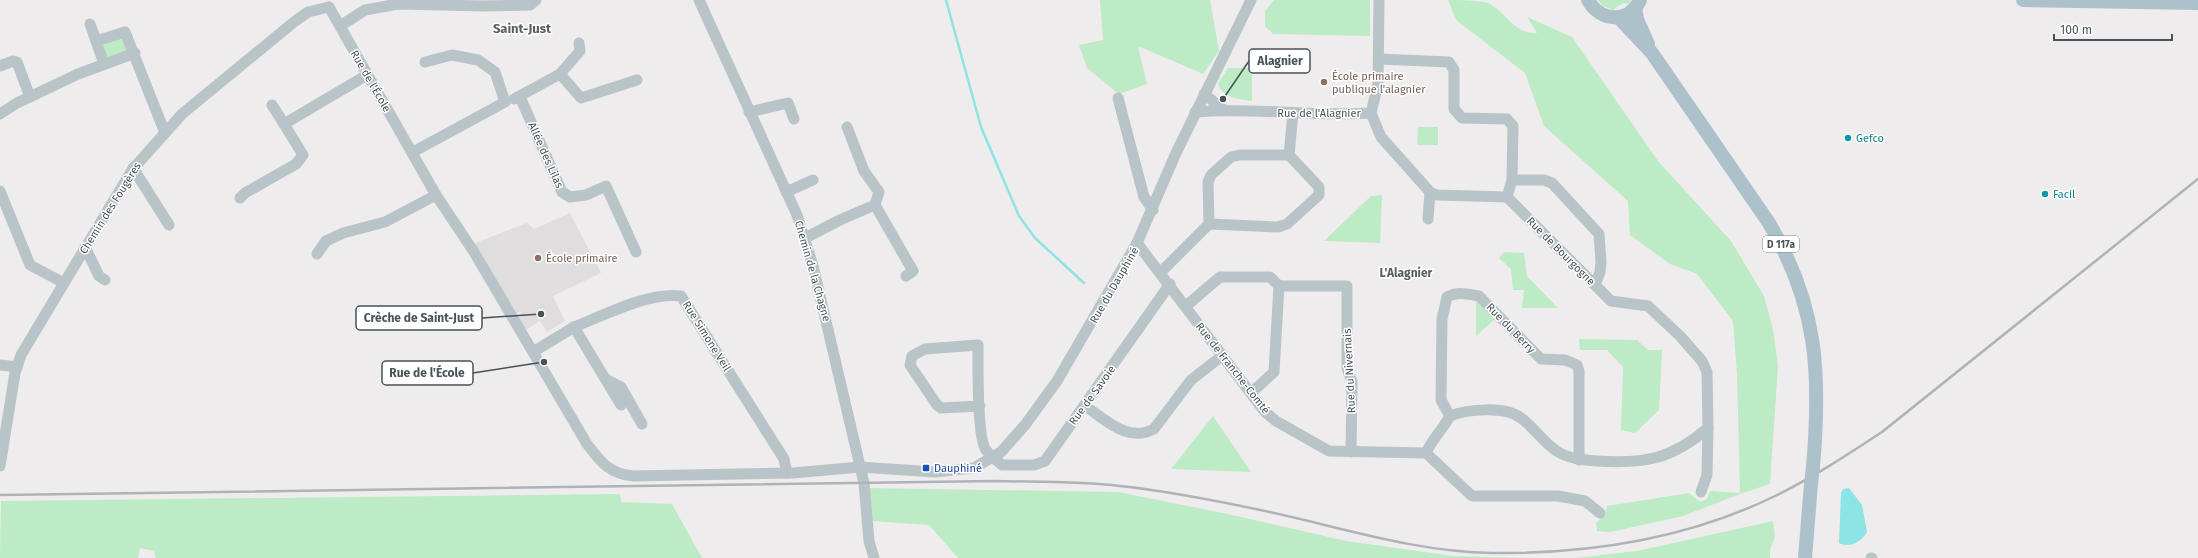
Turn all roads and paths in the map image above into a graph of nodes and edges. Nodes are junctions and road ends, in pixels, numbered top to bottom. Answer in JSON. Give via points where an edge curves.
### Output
{"nodes":[{"id":1,"x":536,"y":0,"type":"edge"},
{"id":2,"x":699,"y":0,"type":"edge"},
{"id":3,"x":1588,"y":0,"type":"edge"},
{"id":4,"x":2023,"y":0,"type":"edge"},
{"id":5,"x":2065,"y":0,"type":"edge"},
{"id":6,"x":1250,"y":1,"type":"edge"},
{"id":7,"x":1379,"y":2,"type":"edge"},
{"id":8,"x":2198,"y":3,"type":"edge"},
{"id":9,"x":329,"y":4,"type":"edge"},
{"id":10,"x":1637,"y":4,"type":"edge"},
{"id":11,"x":1619,"y":18,"type":"junction"},
{"id":12,"x":90,"y":24,"type":"dead end"},
{"id":13,"x":340,"y":26,"type":"junction"},
{"id":14,"x":96,"y":41,"type":"junction"},
{"id":15,"x":579,"y":43,"type":"dead end"},
{"id":16,"x":135,"y":53,"type":"junction"},
{"id":17,"x":1652,"y":54,"type":"junction"},
{"id":18,"x":1379,"y":58,"type":"junction"},
{"id":19,"x":425,"y":62,"type":"dead end"},
{"id":20,"x":104,"y":64,"type":"junction"},
{"id":21,"x":0,"y":66,"type":"edge"},
{"id":22,"x":560,"y":74,"type":"junction"},
{"id":23,"x":367,"y":75,"type":"junction"},
{"id":24,"x":637,"y":80,"type":"dead end"},
{"id":25,"x":1204,"y":94,"type":"junction"},
{"id":26,"x":30,"y":97,"type":"junction"},
{"id":27,"x":520,"y":97,"type":"junction"},
{"id":28,"x":1118,"y":98,"type":"dead end"},
{"id":29,"x":505,"y":102,"type":"junction"},
{"id":30,"x":272,"y":105,"type":"dead end"},
{"id":31,"x":1224,"y":110,"type":"junction"},
{"id":32,"x":749,"y":112,"type":"junction"},
{"id":33,"x":1196,"y":112,"type":"junction"},
{"id":34,"x":1293,"y":113,"type":"junction"},
{"id":35,"x":1371,"y":113,"type":"junction"},
{"id":36,"x":0,"y":114,"type":"edge"},
{"id":37,"x":794,"y":119,"type":"dead end"},
{"id":38,"x":284,"y":124,"type":"junction"},
{"id":39,"x":847,"y":127,"type":"dead end"},
{"id":40,"x":165,"y":133,"type":"junction"},
{"id":41,"x":413,"y":152,"type":"junction"},
{"id":42,"x":1289,"y":155,"type":"junction"},
{"id":43,"x":133,"y":168,"type":"junction"},
{"id":44,"x":813,"y":180,"type":"dead end"},
{"id":45,"x":1512,"y":180,"type":"junction"},
{"id":46,"x":0,"y":191,"type":"edge"},
{"id":47,"x":786,"y":192,"type":"junction"},
{"id":48,"x":1430,"y":192,"type":"junction"},
{"id":49,"x":436,"y":195,"type":"junction"},
{"id":50,"x":1507,"y":197,"type":"junction"},
{"id":51,"x":240,"y":198,"type":"dead end"},
{"id":52,"x":875,"y":205,"type":"junction"},
{"id":53,"x":1153,"y":210,"type":"junction"},
{"id":54,"x":1428,"y":218,"type":"dead end"},
{"id":55,"x":1209,"y":224,"type":"junction"},
{"id":56,"x":168,"y":225,"type":"dead end"},
{"id":57,"x":804,"y":238,"type":"junction"},
{"id":58,"x":1137,"y":243,"type":"junction"},
{"id":59,"x":85,"y":247,"type":"junction"},
{"id":60,"x":636,"y":252,"type":"dead end"},
{"id":61,"x":317,"y":254,"type":"dead end"},
{"id":62,"x":1161,"y":272,"type":"junction"},
{"id":63,"x":906,"y":276,"type":"dead end"},
{"id":64,"x":104,"y":280,"type":"dead end"},
{"id":65,"x":64,"y":283,"type":"junction"},
{"id":66,"x":1170,"y":284,"type":"junction"},
{"id":67,"x":1595,"y":285,"type":"junction"},
{"id":68,"x":1279,"y":286,"type":"junction"},
{"id":69,"x":1186,"y":306,"type":"junction"},
{"id":70,"x":574,"y":327,"type":"junction"},
{"id":71,"x":533,"y":352,"type":"junction"},
{"id":72,"x":1223,"y":355,"type":"junction"},
{"id":73,"x":0,"y":365,"type":"edge"},
{"id":74,"x":17,"y":367,"type":"junction"},
{"id":75,"x":606,"y":380,"type":"junction"},
{"id":76,"x":1251,"y":393,"type":"junction"},
{"id":77,"x":621,"y":405,"type":"dead end"},
{"id":78,"x":980,"y":406,"type":"junction"},
{"id":79,"x":1085,"y":406,"type":"junction"},
{"id":80,"x":1450,"y":416,"type":"junction"},
{"id":81,"x":642,"y":424,"type":"dead end"},
{"id":82,"x":1708,"y":428,"type":"junction"},
{"id":83,"x":1351,"y":452,"type":"junction"},
{"id":84,"x":1426,"y":453,"type":"junction"},
{"id":85,"x":994,"y":458,"type":"junction"},
{"id":86,"x":1579,"y":460,"type":"junction"},
{"id":87,"x":0,"y":466,"type":"edge"},
{"id":88,"x":860,"y":467,"type":"junction"},
{"id":89,"x":787,"y":473,"type":"junction"},
{"id":90,"x":1701,"y":492,"type":"dead end"},
{"id":91,"x":1600,"y":512,"type":"dead end"},
{"id":92,"x":874,"y":558,"type":"edge"},
{"id":93,"x":1805,"y":558,"type":"edge"}],
"edges":[{"from":1,"to":13,"type":"street","via":[[530,5],[499,6],[398,4],[365,10]]},
{"from":2,"to":32,"type":"street","name":"Chemin de la Chagne"},
{"from":3,"to":11,"type":"main road","via":[[1597,12],[1604,16]]},
{"from":4,"to":5,"type":"main road"},
{"from":5,"to":8,"type":"main road"},
{"from":6,"to":25,"type":"street"},
{"from":7,"to":18,"type":"street","name":"Rue de l'Alagnier"},
{"from":9,"to":13,"type":"street","name":"Rue de l'École"},
{"from":9,"to":40,"type":"street","name":"Chemin des Fougères","via":[[308,12],[294,22],[182,114]]},
{"from":10,"to":11,"type":"main road"},
{"from":10,"to":17,"type":"main road","number":"D 117a","via":[[1637,19]]},
{"from":11,"to":17,"type":"main road","number":"D 117a"},
{"from":12,"to":14,"type":"street"},
{"from":13,"to":23,"type":"street","name":"Rue de l'École"},
{"from":14,"to":16,"type":"street","via":[[125,32]]},
{"from":14,"to":20,"type":"street"},
{"from":15,"to":22,"type":"street","via":[[580,51]]},
{"from":16,"to":20,"type":"street"},
{"from":16,"to":40,"type":"street"},
{"from":17,"to":93,"type":"main road","number":"D 117a","bridge":true,"via":[[1769,223],[1785,250],[1800,285],[1816,358],[1818,402]]},
{"from":18,"to":35,"type":"street","name":"Rue de l'Alagnier","via":[[1378,84]]},
{"from":18,"to":45,"type":"street","via":[[1449,62],[1454,70],[1454,109],[1462,118],[1507,120],[1513,126]]},
{"from":19,"to":29,"type":"street","via":[[452,55],[478,60],[495,72]]},
{"from":20,"to":26,"type":"street"},
{"from":21,"to":26,"type":"street","via":[[17,62]]},
{"from":22,"to":24,"type":"street","via":[[581,98]]},
{"from":22,"to":27,"type":"street"},
{"from":23,"to":38,"type":"street"},
{"from":23,"to":41,"type":"street","name":"Rue de l'École"},
{"from":25,"to":31,"type":"street"},
{"from":25,"to":33,"type":"street","name":"Rue du Dauphiné"},
{"from":26,"to":36,"type":"street"},
{"from":27,"to":29,"type":"street"},
{"from":27,"to":60,"type":"street","name":"Allée des Lilas","via":[[562,192],[570,197],[586,195],[606,186]]},
{"from":28,"to":53,"type":"street","via":[[1144,197]]},
{"from":29,"to":41,"type":"street"},
{"from":30,"to":38,"type":"street"},
{"from":31,"to":33,"type":"street","name":"Rue de l'Alagnier"},
{"from":31,"to":34,"type":"street","name":"Rue de l'Alagnier"},
{"from":32,"to":37,"type":"street","via":[[788,103]]},
{"from":32,"to":47,"type":"street","name":"Chemin de la Chagne"},
{"from":33,"to":53,"type":"street","name":"Rue du Dauphiné"},
{"from":34,"to":35,"type":"street","name":"Rue de l'Alagnier"},
{"from":34,"to":42,"type":"street"},
{"from":35,"to":48,"type":"street","via":[[1381,137]]},
{"from":38,"to":51,"type":"street","via":[[303,155],[296,164],[245,192]]},
{"from":39,"to":52,"type":"street","via":[[864,171],[879,192]]},
{"from":40,"to":43,"type":"street","name":"Chemin des Fougères"},
{"from":41,"to":49,"type":"street","name":"Rue de l'École"},
{"from":42,"to":55,"type":"street","via":[[1231,157],[1211,175],[1208,182]]},
{"from":42,"to":55,"type":"street","via":[[1319,186],[1320,191],[1287,224],[1278,227]]},
{"from":43,"to":56,"type":"street"},
{"from":43,"to":59,"type":"street","name":"Chemin des Fougères"},
{"from":44,"to":47,"type":"street"},
{"from":45,"to":50,"type":"street"},
{"from":45,"to":67,"type":"street","via":[[1544,180],[1552,183],[1599,234],[1601,262]]},
{"from":46,"to":65,"type":"street","via":[[30,265]]},
{"from":47,"to":57,"type":"street","name":"Chemin de la Chagne"},
{"from":48,"to":50,"type":"street","via":[[1437,195]]},
{"from":48,"to":54,"type":"street"},
{"from":49,"to":61,"type":"street","via":[[385,222],[326,241]]},
{"from":49,"to":71,"type":"street","name":"Rue de l'École","via":[[474,252]]},
{"from":50,"to":67,"type":"street","name":"Rue de Bourgogne"},
{"from":52,"to":57,"type":"street"},
{"from":52,"to":63,"type":"street","via":[[913,271]]},
{"from":53,"to":58,"type":"street","name":"Rue du Dauphiné"},
{"from":55,"to":62,"type":"street"},
{"from":57,"to":88,"type":"street","name":"Chemin de la Chagne"},
{"from":58,"to":62,"type":"street","name":"Rue de Franche-Comté"},
{"from":58,"to":85,"type":"street","name":"Rue du Dauphiné","via":[[1057,381],[1025,425]]},
{"from":59,"to":64,"type":"street","via":[[99,276]]},
{"from":59,"to":65,"type":"street","name":"Chemin des Fougères"},
{"from":62,"to":66,"type":"street","name":"Rue de Franche-Comté"},
{"from":65,"to":74,"type":"street","name":"Chemin des Fougères","via":[[21,355]]},
{"from":66,"to":69,"type":"street","name":"Rue de Franche-Comté"},
{"from":66,"to":79,"type":"street","name":"Rue de Savoie"},
{"from":67,"to":82,"type":"street","name":"Rue de Bourgogne","via":[[1611,301],[1648,306],[1702,361],[1707,372]]},
{"from":68,"to":69,"type":"street","via":[[1270,277],[1220,277]]},
{"from":68,"to":76,"type":"street","via":[[1274,372]]},
{"from":68,"to":83,"type":"street","name":"Rue du Nivernais","via":[[1347,286],[1347,368],[1352,382]]},
{"from":69,"to":72,"type":"street","name":"Rue de Franche-Comté"},
{"from":70,"to":71,"type":"street"},
{"from":70,"to":75,"type":"street"},
{"from":70,"to":89,"type":"street","name":"Rue Simone Veil","via":[[628,306],[669,295],[681,296],[784,459]]},
{"from":71,"to":89,"type":"street","name":"Rue de l'École","via":[[587,444],[604,466],[620,475]]},
{"from":72,"to":76,"type":"street","name":"Rue de Franche-Comté"},
{"from":72,"to":79,"type":"street","via":[[1190,380],[1154,429],[1146,433],[1127,433],[1120,430]]},
{"from":73,"to":74,"type":"street"},
{"from":74,"to":87,"type":"street","name":"Chemin des Fougères"},
{"from":75,"to":77,"type":"street"},
{"from":75,"to":81,"type":"street","via":[[621,388]]},
{"from":76,"to":83,"type":"street","name":"Rue de Franche-Comté","via":[[1266,412],[1282,424],[1329,451]]},
{"from":78,"to":78,"type":"street","via":[[941,408],[910,365],[912,356],[925,349],[978,345]]},
{"from":78,"to":85,"type":"street","via":[[982,442]]},
{"from":79,"to":85,"type":"street","name":"Rue de Savoie","via":[[1045,461],[1034,465],[1002,464]]},
{"from":80,"to":84,"type":"street"},
{"from":80,"to":86,"type":"street","via":[[1466,410],[1508,412],[1520,417],[1559,453]]},
{"from":80,"to":86,"type":"street","name":"Rue du Berry","via":[[1441,400],[1442,319],[1447,297],[1466,293],[1479,296],[1541,359],[1565,360],[1577,364]]},
{"from":82,"to":86,"type":"street","via":[[1689,444],[1660,457],[1625,463]]},
{"from":82,"to":90,"type":"street","name":"Rue de Bourgogne","via":[[1707,476]]},
{"from":83,"to":84,"type":"street","name":"Rue de Franche-Comté"},
{"from":84,"to":91,"type":"street","via":[[1472,496],[1558,496],[1585,501]]},
{"from":85,"to":88,"type":"street","name":"Rue du Dauphiné","via":[[974,468],[935,472]]},
{"from":88,"to":89,"type":"street","name":"Rue de l'École"},
{"from":88,"to":92,"type":"street","name":"Chemin de la Chagne","via":[[864,483],[869,541]]}]}
